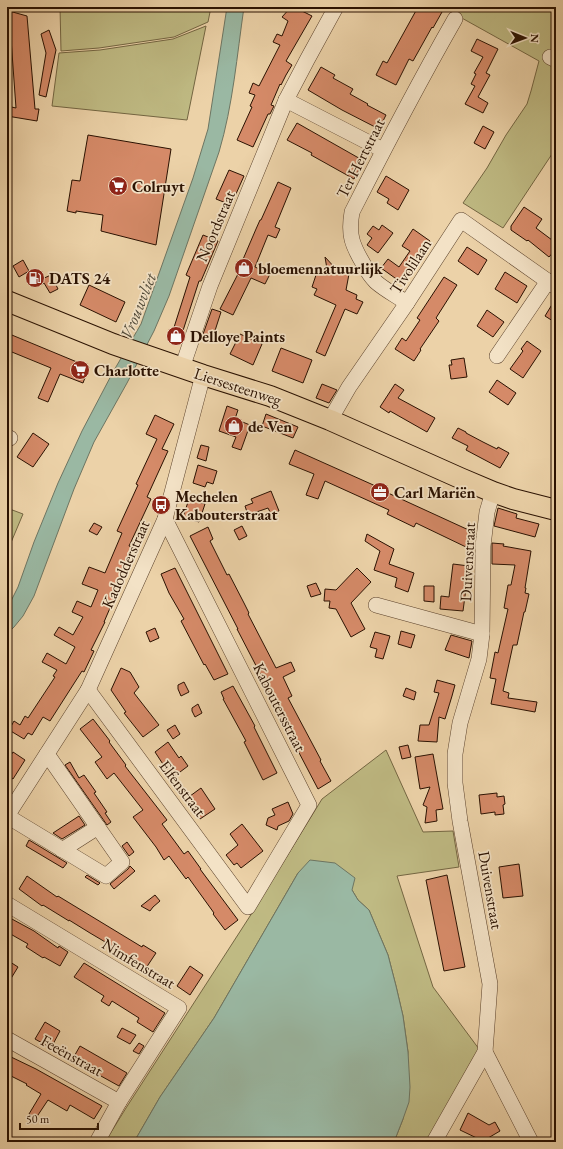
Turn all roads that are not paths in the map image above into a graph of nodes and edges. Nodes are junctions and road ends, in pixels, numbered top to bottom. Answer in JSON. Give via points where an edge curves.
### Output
{"nodes":[{"id":1,"x":336,"y":7,"type":"edge"},
{"id":2,"x":455,"y":19,"type":"dead end"},
{"id":3,"x":286,"y":100,"type":"junction"},
{"id":4,"x":383,"y":150,"type":"junction"},
{"id":5,"x":552,"y":284,"type":"edge"},
{"id":6,"x":7,"y":301,"type":"edge"},
{"id":7,"x":407,"y":303,"type":"junction"},
{"id":8,"x":497,"y":356,"type":"dead end"},
{"id":9,"x":182,"y":368,"type":"junction"},
{"id":10,"x":204,"y":375,"type":"junction"},
{"id":11,"x":330,"y":420,"type":"junction"},
{"id":12,"x":493,"y":492,"type":"junction"},
{"id":13,"x":556,"y":510,"type":"edge"},
{"id":14,"x":165,"y":519,"type":"junction"},
{"id":15,"x":376,"y":605,"type":"dead end"},
{"id":16,"x":482,"y":634,"type":"junction"},
{"id":17,"x":88,"y":690,"type":"junction"},
{"id":18,"x":47,"y":754,"type":"junction"},
{"id":19,"x":7,"y":816,"type":"edge"},
{"id":20,"x":98,"y":827,"type":"junction"},
{"id":21,"x":62,"y":850,"type":"junction"},
{"id":22,"x":7,"y":904,"type":"edge"},
{"id":23,"x":248,"y":907,"type":"joint"},
{"id":24,"x":7,"y":1039,"type":"edge"},
{"id":25,"x":485,"y":1052,"type":"junction"},
{"id":26,"x":119,"y":1102,"type":"junction"},
{"id":27,"x":97,"y":1142,"type":"edge"},
{"id":28,"x":434,"y":1142,"type":"edge"},
{"id":29,"x":531,"y":1142,"type":"edge"}],
"edges":[{"from":1,"to":3,"type":"street","name":"Noordstraat"},
{"from":2,"to":4,"type":"street","name":"Ter Hertstraat"},
{"from":3,"to":4,"type":"street"},
{"from":3,"to":9,"type":"street","name":"Noordstraat","via":[[210,286]]},
{"from":4,"to":7,"type":"street","name":"Ter Hertstraat","via":[[352,212],[350,232],[353,245],[370,276]]},
{"from":5,"to":7,"type":"street","name":"Tivolilaan","via":[[462,220]]},
{"from":5,"to":8,"type":"street","name":"Tivolilaan"},
{"from":6,"to":9,"type":"main road","name":"Liersesteenweg"},
{"from":7,"to":11,"type":"street","name":"Tivolilaan"},
{"from":9,"to":10,"type":"main road","name":"Liersesteenweg"},
{"from":10,"to":11,"type":"main road","name":"Liersesteenweg","via":[[270,396]]},
{"from":10,"to":14,"type":"street","name":"Kadodderstraat"},
{"from":11,"to":12,"type":"main road","name":"Liersesteenweg"},
{"from":12,"to":13,"type":"main road","name":"Liersesteenweg"},
{"from":12,"to":16,"type":"street","name":"Duivenstraat","via":[[487,512],[483,546]]},
{"from":14,"to":17,"type":"street","name":"Kadodderstraat"},
{"from":14,"to":23,"type":"street","name":"Kaboutersstraat","via":[[309,805]]},
{"from":15,"to":16,"type":"street"},
{"from":16,"to":25,"type":"street","name":"Duivenstraat","via":[[478,659],[460,723],[455,754],[455,783],[490,984]]},
{"from":17,"to":18,"type":"street","name":"Kadodderstraat"},
{"from":17,"to":23,"type":"street","name":"Elfenstraat"},
{"from":18,"to":19,"type":"street","name":"Kadodderstraat"},
{"from":18,"to":20,"type":"street","name":"Kadodderstraat"},
{"from":19,"to":21,"type":"street","name":"Kadodderstraat"},
{"from":20,"to":21,"type":"street"},
{"from":20,"to":21,"type":"street","name":"Kadodderstraat","via":[[122,862],[106,876]]},
{"from":22,"to":26,"type":"street","name":"Nimfenstraat","via":[[179,1008]]},
{"from":24,"to":26,"type":"street","name":"Feeënstraat"},
{"from":25,"to":28,"type":"street","name":"Duivenstraat"},
{"from":25,"to":29,"type":"street"},
{"from":26,"to":27,"type":"street"}]}
